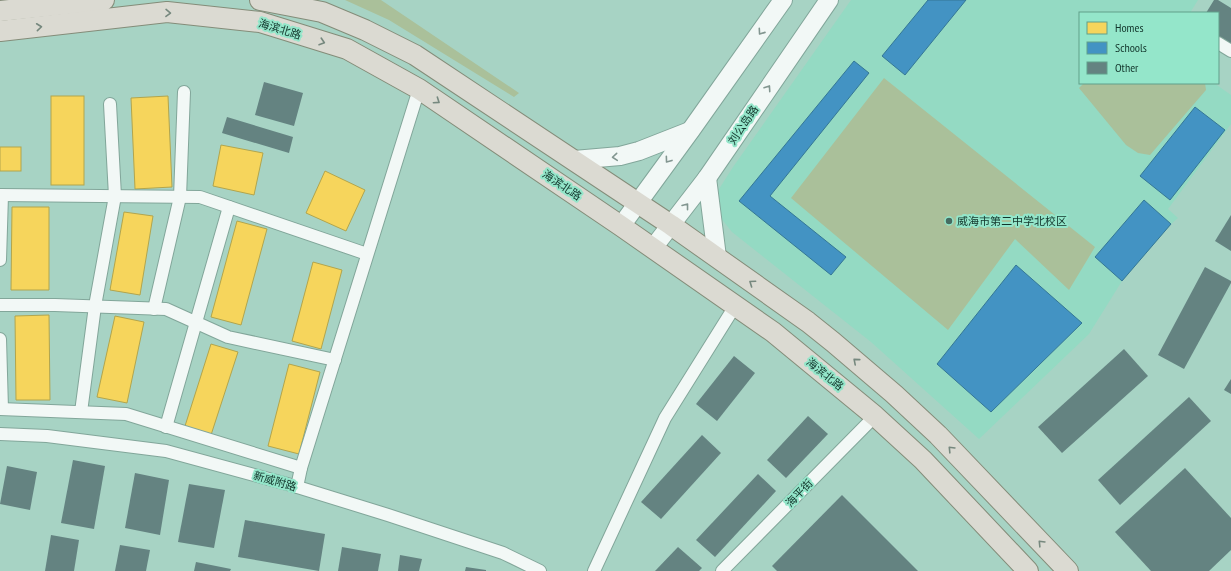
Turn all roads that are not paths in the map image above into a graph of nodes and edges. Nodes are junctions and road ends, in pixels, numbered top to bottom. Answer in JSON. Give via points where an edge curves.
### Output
{"nodes":[{"id":1,"x":104,"y":0,"type":"edge"},
{"id":2,"x":260,"y":0,"type":"edge"},
{"id":3,"x":783,"y":0,"type":"edge"},
{"id":4,"x":829,"y":0,"type":"edge"},
{"id":5,"x":0,"y":11,"type":"edge"},
{"id":6,"x":0,"y":31,"type":"edge"},
{"id":7,"x":1219,"y":44,"type":"edge"},
{"id":8,"x":1231,"y":51,"type":"edge"},
{"id":9,"x":419,"y":89,"type":"junction"},
{"id":10,"x":184,"y":92,"type":"dead end"},
{"id":11,"x":110,"y":104,"type":"dead end"},
{"id":12,"x":691,"y":130,"type":"junction"},
{"id":13,"x":574,"y":160,"type":"junction"},
{"id":14,"x":707,"y":178,"type":"junction"},
{"id":15,"x":1,"y":195,"type":"edge"},
{"id":16,"x":115,"y":196,"type":"junction"},
{"id":17,"x":180,"y":197,"type":"junction"},
{"id":18,"x":637,"y":203,"type":"junction"},
{"id":19,"x":229,"y":206,"type":"junction"},
{"id":20,"x":671,"y":225,"type":"junction"},
{"id":21,"x":621,"y":226,"type":"junction"},
{"id":22,"x":653,"y":248,"type":"junction"},
{"id":23,"x":367,"y":254,"type":"junction"},
{"id":24,"x":717,"y":257,"type":"junction"},
{"id":25,"x":0,"y":260,"type":"edge"},
{"id":26,"x":0,"y":305,"type":"edge"},
{"id":27,"x":95,"y":306,"type":"junction"},
{"id":28,"x":735,"y":306,"type":"junction"},
{"id":29,"x":154,"y":309,"type":"junction"},
{"id":30,"x":196,"y":323,"type":"junction"},
{"id":31,"x":0,"y":339,"type":"edge"},
{"id":32,"x":335,"y":360,"type":"junction"},
{"id":33,"x":1,"y":409,"type":"edge"},
{"id":34,"x":81,"y":412,"type":"junction"},
{"id":35,"x":875,"y":416,"type":"junction"},
{"id":36,"x":166,"y":427,"type":"junction"},
{"id":37,"x":0,"y":434,"type":"edge"},
{"id":38,"x":301,"y":468,"type":"junction"},
{"id":39,"x":297,"y":487,"type":"junction"},
{"id":40,"x":540,"y":571,"type":"edge"},
{"id":41,"x":594,"y":571,"type":"edge"},
{"id":42,"x":722,"y":571,"type":"edge"},
{"id":43,"x":1028,"y":571,"type":"edge"},
{"id":44,"x":1068,"y":571,"type":"edge"}],
"edges":[{"from":1,"to":5,"type":"main road"},
{"from":2,"to":13,"type":"main road","name":"海滨北路","via":[[322,12],[415,55]]},
{"from":3,"to":12,"type":"main road","one_way":true},
{"from":14,"to":4,"type":"main road","name":"刘公岛路","one_way":true},
{"from":6,"to":9,"type":"main road","name":"海滨北路","one_way":true,"via":[[167,12],[260,22],[347,49]]},
{"from":7,"to":8,"type":"street"},
{"from":9,"to":21,"type":"main road","name":"海滨北路","one_way":true},
{"from":9,"to":23,"type":"street"},
{"from":10,"to":17,"type":"street"},
{"from":11,"to":16,"type":"street"},
{"from":12,"to":13,"type":"main road","one_way":true,"via":[[620,156]]},
{"from":12,"to":18,"type":"main road","one_way":true},
{"from":13,"to":18,"type":"main road","name":"海滨北路"},
{"from":20,"to":14,"type":"main road","name":"刘公岛路","one_way":true},
{"from":14,"to":24,"type":"main road"},
{"from":15,"to":16,"type":"street"},
{"from":15,"to":25,"type":"street"},
{"from":16,"to":17,"type":"street"},
{"from":16,"to":27,"type":"street"},
{"from":17,"to":19,"type":"street","via":[[200,197]]},
{"from":17,"to":29,"type":"street"},
{"from":18,"to":20,"type":"main road","name":"海滨北路"},
{"from":18,"to":21,"type":"main road"},
{"from":19,"to":23,"type":"street"},
{"from":19,"to":30,"type":"street"},
{"from":20,"to":22,"type":"main road","name":"刘公岛路"},
{"from":20,"to":24,"type":"main road","name":"海滨北路"},
{"from":21,"to":22,"type":"main road","name":"海滨北路"},
{"from":22,"to":28,"type":"main road","name":"海滨北路"},
{"from":23,"to":32,"type":"street"},
{"from":44,"to":24,"type":"main road","name":"海滨北路","one_way":true,"via":[[938,435],[894,394],[813,326]]},
{"from":26,"to":27,"type":"street"},
{"from":27,"to":29,"type":"street"},
{"from":27,"to":34,"type":"street"},
{"from":28,"to":35,"type":"main road","name":"海滨北路","via":[[773,332]]},
{"from":28,"to":41,"type":"street","via":[[665,418]]},
{"from":29,"to":30,"type":"street","via":[[166,309]]},
{"from":30,"to":32,"type":"street","via":[[228,337]]},
{"from":30,"to":36,"type":"street"},
{"from":31,"to":33,"type":"street"},
{"from":32,"to":38,"type":"street"},
{"from":33,"to":34,"type":"street"},
{"from":34,"to":36,"type":"street","via":[[126,414]]},
{"from":35,"to":42,"type":"street","name":"海平街"},
{"from":35,"to":43,"type":"main road","name":"海滨北路","via":[[923,460]]},
{"from":36,"to":38,"type":"street"},
{"from":37,"to":39,"type":"street","name":"新威附路","via":[[47,436],[166,451]]},
{"from":38,"to":39,"type":"street"},
{"from":39,"to":40,"type":"street","name":"新威附路","via":[[503,553]]}]}
